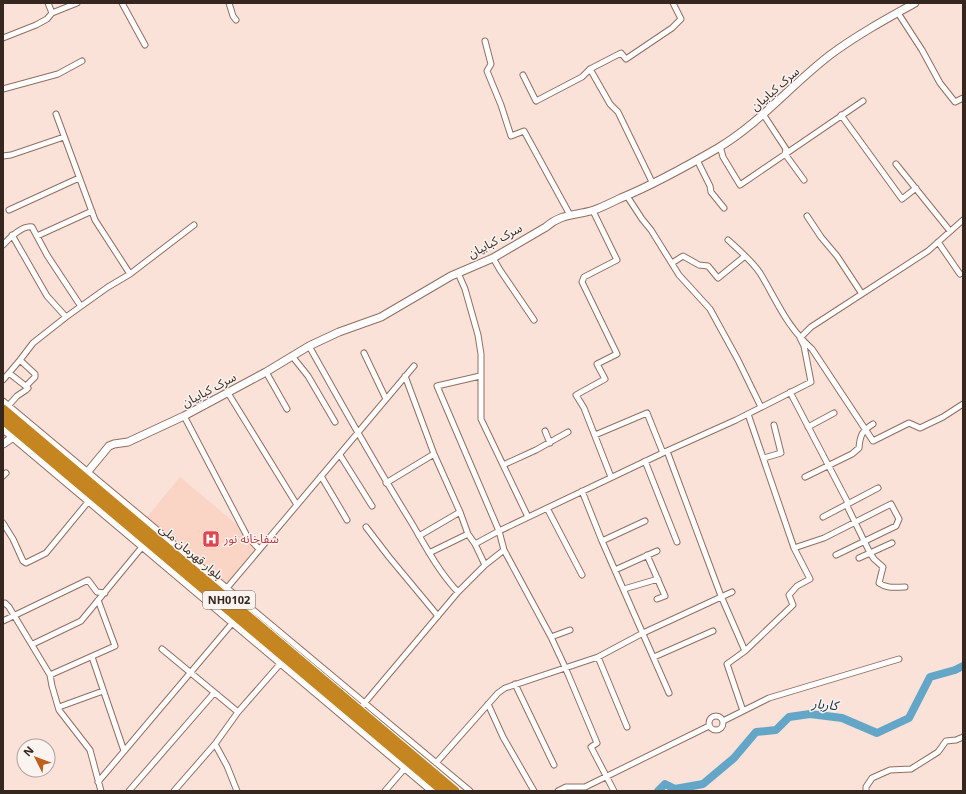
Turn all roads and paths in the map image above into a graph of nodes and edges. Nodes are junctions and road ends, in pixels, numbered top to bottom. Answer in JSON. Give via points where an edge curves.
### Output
{"nodes":[{"id":1,"x":48,"y":3,"type":"edge"},
{"id":2,"x":77,"y":3,"type":"edge"},
{"id":3,"x":122,"y":3,"type":"edge"},
{"id":4,"x":229,"y":3,"type":"edge"},
{"id":5,"x":673,"y":3,"type":"edge"},
{"id":6,"x":915,"y":3,"type":"edge"},
{"id":7,"x":52,"y":13,"type":"junction"},
{"id":8,"x":898,"y":13,"type":"junction"},
{"id":9,"x":236,"y":20,"type":"dead end"},
{"id":10,"x":3,"y":38,"type":"edge"},
{"id":11,"x":485,"y":41,"type":"dead end"},
{"id":12,"x":146,"y":45,"type":"dead end"},
{"id":13,"x":82,"y":61,"type":"dead end"},
{"id":14,"x":590,"y":70,"type":"junction"},
{"id":15,"x":523,"y":75,"type":"dead end"},
{"id":16,"x":3,"y":89,"type":"edge"},
{"id":17,"x":963,"y":98,"type":"edge"},
{"id":18,"x":862,"y":101,"type":"dead end"},
{"id":19,"x":56,"y":114,"type":"dead end"},
{"id":20,"x":762,"y":114,"type":"junction"},
{"id":21,"x":841,"y":115,"type":"junction"},
{"id":22,"x":64,"y":137,"type":"junction"},
{"id":23,"x":720,"y":146,"type":"junction"},
{"id":24,"x":785,"y":154,"type":"junction"},
{"id":25,"x":3,"y":156,"type":"edge"},
{"id":26,"x":697,"y":160,"type":"junction"},
{"id":27,"x":896,"y":164,"type":"dead end"},
{"id":28,"x":79,"y":178,"type":"junction"},
{"id":29,"x":804,"y":180,"type":"dead end"},
{"id":30,"x":653,"y":184,"type":"junction"},
{"id":31,"x":916,"y":188,"type":"junction"},
{"id":32,"x":627,"y":196,"type":"junction"},
{"id":33,"x":724,"y":208,"type":"dead end"},
{"id":34,"x":9,"y":210,"type":"dead end"},
{"id":35,"x":92,"y":211,"type":"junction"},
{"id":36,"x":593,"y":211,"type":"junction"},
{"id":37,"x":570,"y":215,"type":"junction"},
{"id":38,"x":807,"y":216,"type":"dead end"},
{"id":39,"x":963,"y":220,"type":"edge"},
{"id":40,"x":194,"y":225,"type":"dead end"},
{"id":41,"x":950,"y":231,"type":"junction"},
{"id":42,"x":12,"y":235,"type":"junction"},
{"id":43,"x":37,"y":236,"type":"junction"},
{"id":44,"x":728,"y":240,"type":"dead end"},
{"id":45,"x":938,"y":242,"type":"junction"},
{"id":46,"x":3,"y":245,"type":"edge"},
{"id":47,"x":745,"y":256,"type":"junction"},
{"id":48,"x":493,"y":258,"type":"junction"},
{"id":49,"x":672,"y":263,"type":"junction"},
{"id":50,"x":458,"y":272,"type":"junction"},
{"id":51,"x":130,"y":274,"type":"junction"},
{"id":52,"x":960,"y":274,"type":"dead end"},
{"id":53,"x":862,"y":294,"type":"junction"},
{"id":54,"x":80,"y":305,"type":"junction"},
{"id":55,"x":66,"y":317,"type":"junction"},
{"id":56,"x":534,"y":320,"type":"dead end"},
{"id":57,"x":800,"y":338,"type":"junction"},
{"id":58,"x":309,"y":346,"type":"junction"},
{"id":59,"x":364,"y":354,"type":"dead end"},
{"id":60,"x":292,"y":356,"type":"junction"},
{"id":61,"x":20,"y":360,"type":"junction"},
{"id":62,"x":414,"y":366,"type":"dead end"},
{"id":63,"x":266,"y":372,"type":"junction"},
{"id":64,"x":9,"y":373,"type":"junction"},
{"id":65,"x":405,"y":376,"type":"junction"},
{"id":66,"x":480,"y":376,"type":"junction"},
{"id":67,"x":3,"y":380,"type":"edge"},
{"id":68,"x":26,"y":386,"type":"junction"},
{"id":69,"x":790,"y":392,"type":"junction"},
{"id":70,"x":228,"y":393,"type":"junction"},
{"id":71,"x":386,"y":399,"type":"junction"},
{"id":72,"x":3,"y":401,"type":"edge"},
{"id":73,"x":963,"y":404,"type":"edge"},
{"id":74,"x":6,"y":407,"type":"edge"},
{"id":75,"x":761,"y":407,"type":"junction"},
{"id":76,"x":287,"y":409,"type":"dead end"},
{"id":77,"x":834,"y":413,"type":"dead end"},
{"id":78,"x":748,"y":414,"type":"junction"},
{"id":79,"x":184,"y":416,"type":"junction"},
{"id":80,"x":3,"y":420,"type":"edge"},
{"id":81,"x":335,"y":422,"type":"dead end"},
{"id":82,"x":873,"y":424,"type":"dead end"},
{"id":83,"x":774,"y":425,"type":"dead end"},
{"id":84,"x":808,"y":427,"type":"junction"},
{"id":85,"x":3,"y":430,"type":"edge"},
{"id":86,"x":864,"y":430,"type":"junction"},
{"id":87,"x":546,"y":431,"type":"dead end"},
{"id":88,"x":358,"y":432,"type":"junction"},
{"id":89,"x":568,"y":432,"type":"dead end"},
{"id":90,"x":595,"y":435,"type":"junction"},
{"id":91,"x":12,"y":438,"type":"junction"},
{"id":92,"x":550,"y":443,"type":"junction"},
{"id":93,"x":3,"y":444,"type":"edge"},
{"id":94,"x":665,"y":452,"type":"junction"},
{"id":95,"x":434,"y":454,"type":"junction"},
{"id":96,"x":340,"y":455,"type":"junction"},
{"id":97,"x":764,"y":458,"type":"junction"},
{"id":98,"x":645,"y":461,"type":"junction"},
{"id":99,"x":503,"y":465,"type":"junction"},
{"id":100,"x":828,"y":465,"type":"junction"},
{"id":101,"x":321,"y":476,"type":"junction"},
{"id":102,"x":611,"y":477,"type":"junction"},
{"id":103,"x":805,"y":477,"type":"dead end"},
{"id":104,"x":83,"y":478,"type":"junction"},
{"id":105,"x":386,"y":483,"type":"junction"},
{"id":106,"x":878,"y":488,"type":"dead end"},
{"id":107,"x":582,"y":491,"type":"junction"},
{"id":108,"x":88,"y":502,"type":"junction"},
{"id":109,"x":848,"y":504,"type":"junction"},
{"id":110,"x":297,"y":505,"type":"junction"},
{"id":111,"x":372,"y":506,"type":"dead end"},
{"id":112,"x":547,"y":508,"type":"junction"},
{"id":113,"x":460,"y":512,"type":"junction"},
{"id":114,"x":528,"y":517,"type":"junction"},
{"id":115,"x":823,"y":517,"type":"dead end"},
{"id":116,"x":347,"y":520,"type":"dead end"},
{"id":117,"x":645,"y":521,"type":"dead end"},
{"id":118,"x":3,"y":523,"type":"edge"},
{"id":119,"x":856,"y":523,"type":"junction"},
{"id":120,"x":366,"y":527,"type":"dead end"},
{"id":121,"x":499,"y":531,"type":"junction"},
{"id":122,"x":468,"y":534,"type":"junction"},
{"id":123,"x":419,"y":536,"type":"junction"},
{"id":124,"x":602,"y":541,"type":"junction"},
{"id":125,"x":865,"y":541,"type":"junction"},
{"id":126,"x":677,"y":542,"type":"dead end"},
{"id":127,"x":892,"y":543,"type":"dead end"},
{"id":128,"x":476,"y":544,"type":"junction"},
{"id":129,"x":142,"y":547,"type":"junction"},
{"id":130,"x":794,"y":548,"type":"junction"},
{"id":131,"x":259,"y":549,"type":"junction"},
{"id":132,"x":504,"y":550,"type":"junction"},
{"id":133,"x":657,"y":550,"type":"dead end"},
{"id":134,"x":429,"y":553,"type":"junction"},
{"id":135,"x":870,"y":553,"type":"junction"},
{"id":136,"x":647,"y":555,"type":"junction"},
{"id":137,"x":836,"y":555,"type":"dead end"},
{"id":138,"x":859,"y":558,"type":"dead end"},
{"id":139,"x":484,"y":565,"type":"junction"},
{"id":140,"x":615,"y":570,"type":"junction"},
{"id":141,"x":582,"y":575,"type":"dead end"},
{"id":142,"x":658,"y":579,"type":"junction"},
{"id":143,"x":905,"y":587,"type":"dead end"},
{"id":144,"x":227,"y":588,"type":"junction"},
{"id":145,"x":624,"y":589,"type":"junction"},
{"id":146,"x":458,"y":592,"type":"junction"},
{"id":147,"x":732,"y":592,"type":"dead end"},
{"id":148,"x":105,"y":593,"type":"junction"},
{"id":149,"x":721,"y":596,"type":"junction"},
{"id":150,"x":657,"y":599,"type":"dead end"},
{"id":151,"x":98,"y":600,"type":"junction"},
{"id":152,"x":3,"y":604,"type":"edge"},
{"id":153,"x":239,"y":614,"type":"junction"},
{"id":154,"x":15,"y":616,"type":"junction"},
{"id":155,"x":438,"y":616,"type":"junction"},
{"id":156,"x":3,"y":622,"type":"edge"},
{"id":157,"x":570,"y":630,"type":"dead end"},
{"id":158,"x":713,"y":631,"type":"dead end"},
{"id":159,"x":643,"y":633,"type":"junction"},
{"id":160,"x":551,"y":637,"type":"junction"},
{"id":161,"x":33,"y":644,"type":"junction"},
{"id":162,"x":162,"y":650,"type":"dead end"},
{"id":163,"x":745,"y":651,"type":"junction"},
{"id":164,"x":92,"y":657,"type":"junction"},
{"id":165,"x":598,"y":657,"type":"junction"},
{"id":166,"x":654,"y":657,"type":"junction"},
{"id":167,"x":899,"y":659,"type":"dead end"},
{"id":168,"x":280,"y":664,"type":"junction"},
{"id":169,"x":565,"y":667,"type":"junction"},
{"id":170,"x":190,"y":672,"type":"junction"},
{"id":171,"x":50,"y":675,"type":"junction"},
{"id":172,"x":515,"y":684,"type":"junction"},
{"id":173,"x":103,"y":691,"type":"junction"},
{"id":174,"x":214,"y":693,"type":"junction"},
{"id":175,"x":669,"y":693,"type":"dead end"},
{"id":176,"x":488,"y":704,"type":"junction"},
{"id":177,"x":59,"y":707,"type":"junction"},
{"id":178,"x":359,"y":709,"type":"junction"},
{"id":179,"x":743,"y":711,"type":"junction"},
{"id":180,"x":238,"y":712,"type":"junction"},
{"id":181,"x":723,"y":721,"type":"junction"},
{"id":182,"x":709,"y":726,"type":"junction"},
{"id":183,"x":627,"y":727,"type":"dead end"},
{"id":184,"x":963,"y":737,"type":"edge"},
{"id":185,"x":215,"y":744,"type":"junction"},
{"id":186,"x":124,"y":751,"type":"junction"},
{"id":187,"x":436,"y":763,"type":"junction"},
{"id":188,"x":554,"y":765,"type":"dead end"},
{"id":189,"x":404,"y":769,"type":"junction"},
{"id":190,"x":607,"y":776,"type":"junction"},
{"id":191,"x":98,"y":782,"type":"junction"},
{"id":192,"x":101,"y":791,"type":"edge"},
{"id":193,"x":128,"y":791,"type":"edge"},
{"id":194,"x":174,"y":791,"type":"edge"},
{"id":195,"x":237,"y":791,"type":"edge"},
{"id":196,"x":384,"y":791,"type":"edge"},
{"id":197,"x":431,"y":791,"type":"edge"},
{"id":198,"x":443,"y":791,"type":"edge"},
{"id":199,"x":455,"y":791,"type":"edge"},
{"id":200,"x":470,"y":791,"type":"edge"},
{"id":201,"x":534,"y":791,"type":"edge"},
{"id":202,"x":558,"y":791,"type":"edge"},
{"id":203,"x":614,"y":791,"type":"edge"},
{"id":204,"x":866,"y":791,"type":"edge"}],
"edges":[{"from":1,"to":7,"type":"street"},
{"from":2,"to":7,"type":"street"},
{"from":3,"to":12,"type":"street"},
{"from":4,"to":9,"type":"street"},
{"from":5,"to":14,"type":"street","via":[[681,19],[672,28],[626,59],[621,53]]},
{"from":6,"to":8,"type":"street","name":"سرک کبابیان"},
{"from":7,"to":10,"type":"street","via":[[36,25]]},
{"from":8,"to":17,"type":"street","via":[[940,83],[955,102]]},
{"from":8,"to":20,"type":"street","name":"سرک کبابیان","via":[[830,55]]},
{"from":11,"to":37,"type":"street","via":[[491,64],[487,71],[511,136],[524,131]]},
{"from":13,"to":16,"type":"street","via":[[58,74]]},
{"from":14,"to":15,"type":"street","via":[[582,77],[536,101]]},
{"from":14,"to":30,"type":"street","via":[[610,104],[618,112]]},
{"from":18,"to":21,"type":"street"},
{"from":19,"to":22,"type":"street"},
{"from":20,"to":23,"type":"street","name":"سرک کبابیان"},
{"from":20,"to":24,"type":"street","via":[[786,149]]},
{"from":21,"to":24,"type":"street"},
{"from":21,"to":31,"type":"street","via":[[902,198]]},
{"from":22,"to":25,"type":"street"},
{"from":22,"to":28,"type":"street"},
{"from":23,"to":24,"type":"street","via":[[723,157],[740,185]]},
{"from":23,"to":26,"type":"street","name":"سرک کبابیان"},
{"from":24,"to":29,"type":"street"},
{"from":26,"to":30,"type":"street","name":"سرک کبابیان"},
{"from":26,"to":33,"type":"street","via":[[711,192]]},
{"from":27,"to":31,"type":"street"},
{"from":28,"to":34,"type":"street"},
{"from":28,"to":35,"type":"street"},
{"from":30,"to":32,"type":"street","name":"سرک کبابیان"},
{"from":31,"to":41,"type":"street"},
{"from":32,"to":36,"type":"street","name":"سرک کبابیان"},
{"from":32,"to":49,"type":"street"},
{"from":35,"to":43,"type":"street"},
{"from":35,"to":51,"type":"street","via":[[95,220]]},
{"from":36,"to":37,"type":"street","name":"سرک کبابیان"},
{"from":36,"to":90,"type":"street","via":[[617,260],[584,277],[582,282],[617,354],[597,364],[605,379],[576,395]]},
{"from":37,"to":48,"type":"street","name":"سرک کبابیان","via":[[553,221]]},
{"from":38,"to":53,"type":"street"},
{"from":39,"to":41,"type":"street"},
{"from":40,"to":51,"type":"street"},
{"from":41,"to":45,"type":"street"},
{"from":42,"to":43,"type":"street","via":[[31,226]]},
{"from":42,"to":46,"type":"street"},
{"from":42,"to":55,"type":"street","via":[[47,296]]},
{"from":43,"to":54,"type":"street"},
{"from":44,"to":47,"type":"street"},
{"from":45,"to":52,"type":"street"},
{"from":45,"to":53,"type":"street"},
{"from":47,"to":49,"type":"street","via":[[718,278],[708,266],[699,265],[683,256]]},
{"from":47,"to":57,"type":"street","via":[[759,272]]},
{"from":48,"to":50,"type":"street","name":"سرک کبابیان"},
{"from":48,"to":56,"type":"street"},
{"from":49,"to":75,"type":"street","via":[[679,275],[710,309]]},
{"from":50,"to":58,"type":"street","name":"سرک کبابیان","via":[[381,317],[338,332]]},
{"from":50,"to":66,"type":"street","via":[[478,335],[481,354]]},
{"from":51,"to":54,"type":"street"},
{"from":53,"to":57,"type":"street","via":[[811,327]]},
{"from":54,"to":55,"type":"street"},
{"from":55,"to":61,"type":"street","via":[[33,343]]},
{"from":57,"to":69,"type":"street","via":[[811,382]]},
{"from":57,"to":86,"type":"street","via":[[812,349],[850,404]]},
{"from":58,"to":60,"type":"street","name":"سرک کبابیان"},
{"from":58,"to":88,"type":"street"},
{"from":59,"to":71,"type":"street"},
{"from":60,"to":63,"type":"street","name":"سرک کبابیان"},
{"from":60,"to":81,"type":"street","via":[[308,376]]},
{"from":61,"to":64,"type":"street"},
{"from":61,"to":68,"type":"street","via":[[35,376]]},
{"from":62,"to":65,"type":"street"},
{"from":63,"to":70,"type":"street","name":"سرک کبابیان"},
{"from":63,"to":76,"type":"street"},
{"from":64,"to":67,"type":"street"},
{"from":64,"to":68,"type":"street"},
{"from":65,"to":71,"type":"street"},
{"from":65,"to":95,"type":"street"},
{"from":66,"to":99,"type":"street","via":[[481,419]]},
{"from":66,"to":121,"type":"street","via":[[437,386]]},
{"from":68,"to":74,"type":"street","via":[[27,389]]},
{"from":69,"to":75,"type":"street"},
{"from":69,"to":84,"type":"street"},
{"from":70,"to":79,"type":"street","name":"سرک کبابیان"},
{"from":70,"to":110,"type":"street"},
{"from":71,"to":88,"type":"street"},
{"from":72,"to":74,"type":"street"},
{"from":73,"to":86,"type":"street","via":[[920,428],[909,423],[878,440],[873,441]]},
{"from":74,"to":104,"type":"highway","name":"بلوار قهرمان ملی","number":"NH0102"},
{"from":75,"to":78,"type":"street"},
{"from":77,"to":84,"type":"street"},
{"from":78,"to":94,"type":"street"},
{"from":78,"to":97,"type":"street"},
{"from":79,"to":104,"type":"street","name":"سرک کبابیان","via":[[128,442],[109,446]]},
{"from":79,"to":131,"type":"street","via":[[247,536]]},
{"from":80,"to":104,"type":"highway","name":"بلوار قهرمان ملی","number":"NH0102"},
{"from":82,"to":86,"type":"street"},
{"from":83,"to":97,"type":"street","via":[[781,453]]},
{"from":84,"to":100,"type":"street"},
{"from":85,"to":91,"type":"street"},
{"from":86,"to":100,"type":"street","via":[[859,448]]},
{"from":87,"to":92,"type":"street"},
{"from":88,"to":96,"type":"street"},
{"from":88,"to":105,"type":"street"},
{"from":89,"to":92,"type":"street"},
{"from":90,"to":94,"type":"street","via":[[647,413]]},
{"from":90,"to":102,"type":"street"},
{"from":91,"to":93,"type":"street"},
{"from":91,"to":108,"type":"street"},
{"from":92,"to":99,"type":"street"},
{"from":94,"to":98,"type":"street"},
{"from":94,"to":149,"type":"street"},
{"from":95,"to":105,"type":"street"},
{"from":95,"to":113,"type":"street"},
{"from":96,"to":101,"type":"street"},
{"from":96,"to":111,"type":"street"},
{"from":97,"to":130,"type":"street"},
{"from":98,"to":102,"type":"street"},
{"from":98,"to":126,"type":"street"},
{"from":99,"to":114,"type":"street"},
{"from":100,"to":103,"type":"street"},
{"from":100,"to":109,"type":"street"},
{"from":101,"to":110,"type":"street"},
{"from":101,"to":116,"type":"street"},
{"from":102,"to":107,"type":"street"},
{"from":104,"to":144,"type":"street"},
{"from":104,"to":153,"type":"highway","name":"بلوار قهرمان ملی","number":"NH0102"},
{"from":105,"to":123,"type":"street"},
{"from":106,"to":109,"type":"street"},
{"from":107,"to":112,"type":"street"},
{"from":107,"to":124,"type":"street"},
{"from":108,"to":118,"type":"street","via":[[46,553],[26,563]]},
{"from":108,"to":129,"type":"street"},
{"from":109,"to":115,"type":"street"},
{"from":109,"to":119,"type":"street"},
{"from":110,"to":131,"type":"street"},
{"from":112,"to":114,"type":"street"},
{"from":112,"to":141,"type":"street"},
{"from":113,"to":122,"type":"street"},
{"from":113,"to":123,"type":"street"},
{"from":114,"to":121,"type":"street"},
{"from":117,"to":124,"type":"street"},
{"from":119,"to":125,"type":"street"},
{"from":119,"to":125,"type":"street","via":[[891,504],[899,519],[896,526]]},
{"from":119,"to":130,"type":"street"},
{"from":120,"to":155,"type":"street"},
{"from":121,"to":128,"type":"street"},
{"from":121,"to":132,"type":"street"},
{"from":122,"to":128,"type":"street"},
{"from":122,"to":134,"type":"street"},
{"from":123,"to":134,"type":"street"},
{"from":124,"to":140,"type":"street"},
{"from":125,"to":135,"type":"street"},
{"from":125,"to":137,"type":"street"},
{"from":127,"to":135,"type":"street"},
{"from":128,"to":139,"type":"street"},
{"from":129,"to":148,"type":"street"},
{"from":129,"to":153,"type":"street"},
{"from":130,"to":163,"type":"street","via":[[810,579],[797,586],[789,595],[793,605]]},
{"from":131,"to":144,"type":"street"},
{"from":132,"to":139,"type":"street"},
{"from":132,"to":160,"type":"street"},
{"from":133,"to":136,"type":"street"},
{"from":134,"to":146,"type":"street"},
{"from":135,"to":138,"type":"street"},
{"from":135,"to":143,"type":"street","via":[[883,567],[879,583],[890,588]]},
{"from":136,"to":140,"type":"street"},
{"from":136,"to":142,"type":"street"},
{"from":139,"to":146,"type":"street"},
{"from":140,"to":145,"type":"street"},
{"from":142,"to":145,"type":"street"},
{"from":142,"to":150,"type":"street","via":[[665,596]]},
{"from":144,"to":153,"type":"street"},
{"from":145,"to":159,"type":"street"},
{"from":146,"to":155,"type":"street"},
{"from":147,"to":149,"type":"street"},
{"from":148,"to":151,"type":"street"},
{"from":148,"to":154,"type":"street","via":[[97,592],[88,580]]},
{"from":149,"to":159,"type":"street"},
{"from":149,"to":163,"type":"street"},
{"from":151,"to":161,"type":"street","via":[[80,621]]},
{"from":151,"to":164,"type":"street","via":[[115,646]]},
{"from":152,"to":154,"type":"street","via":[[9,607]]},
{"from":153,"to":168,"type":"street"},
{"from":153,"to":170,"type":"street"},
{"from":153,"to":178,"type":"highway","name":"بلوار قهرمان ملی","number":"NH0102"},
{"from":153,"to":178,"type":"street"},
{"from":154,"to":156,"type":"street"},
{"from":154,"to":161,"type":"street"},
{"from":155,"to":178,"type":"street"},
{"from":157,"to":160,"type":"street"},
{"from":158,"to":166,"type":"street"},
{"from":159,"to":165,"type":"street"},
{"from":159,"to":166,"type":"street"},
{"from":160,"to":169,"type":"street"},
{"from":161,"to":171,"type":"street"},
{"from":162,"to":170,"type":"street"},
{"from":163,"to":179,"type":"street","via":[[727,664]]},
{"from":164,"to":171,"type":"street"},
{"from":164,"to":173,"type":"street"},
{"from":165,"to":169,"type":"street"},
{"from":165,"to":183,"type":"street"},
{"from":166,"to":175,"type":"street"},
{"from":167,"to":179,"type":"street","via":[[769,698]]},
{"from":168,"to":180,"type":"street"},
{"from":168,"to":189,"type":"street"},
{"from":169,"to":172,"type":"street"},
{"from":169,"to":190,"type":"street","via":[[597,743],[591,747]]},
{"from":170,"to":174,"type":"street"},
{"from":170,"to":186,"type":"street"},
{"from":171,"to":177,"type":"street"},
{"from":172,"to":176,"type":"street","via":[[504,688]]},
{"from":172,"to":188,"type":"street"},
{"from":173,"to":177,"type":"street"},
{"from":173,"to":186,"type":"street"},
{"from":174,"to":180,"type":"street"},
{"from":174,"to":193,"type":"street"},
{"from":176,"to":187,"type":"street"},
{"from":176,"to":201,"type":"street","via":[[503,737]]},
{"from":177,"to":191,"type":"street","via":[[90,750]]},
{"from":178,"to":187,"type":"street"},
{"from":178,"to":198,"type":"highway","name":"بلوار قهرمان ملی","number":"NH0102"},
{"from":178,"to":199,"type":"highway","name":"بلوار قهرمان ملی","number":"NH0102"},
{"from":179,"to":181,"type":"street"},
{"from":180,"to":185,"type":"street"},
{"from":181,"to":182,"type":"street","via":[[723,726],[719,730]]},
{"from":181,"to":182,"type":"street","via":[[720,717],[713,716]]},
{"from":182,"to":190,"type":"street"},
{"from":184,"to":204,"type":"street","via":[[946,741],[938,752],[911,769],[890,770],[872,778]]},
{"from":185,"to":194,"type":"street"},
{"from":185,"to":195,"type":"street"},
{"from":186,"to":191,"type":"street"},
{"from":187,"to":200,"type":"street"},
{"from":189,"to":196,"type":"street"},
{"from":189,"to":197,"type":"street"},
{"from":190,"to":202,"type":"street","via":[[585,787],[566,787]]},
{"from":190,"to":203,"type":"street"},
{"from":191,"to":192,"type":"street"}]}
